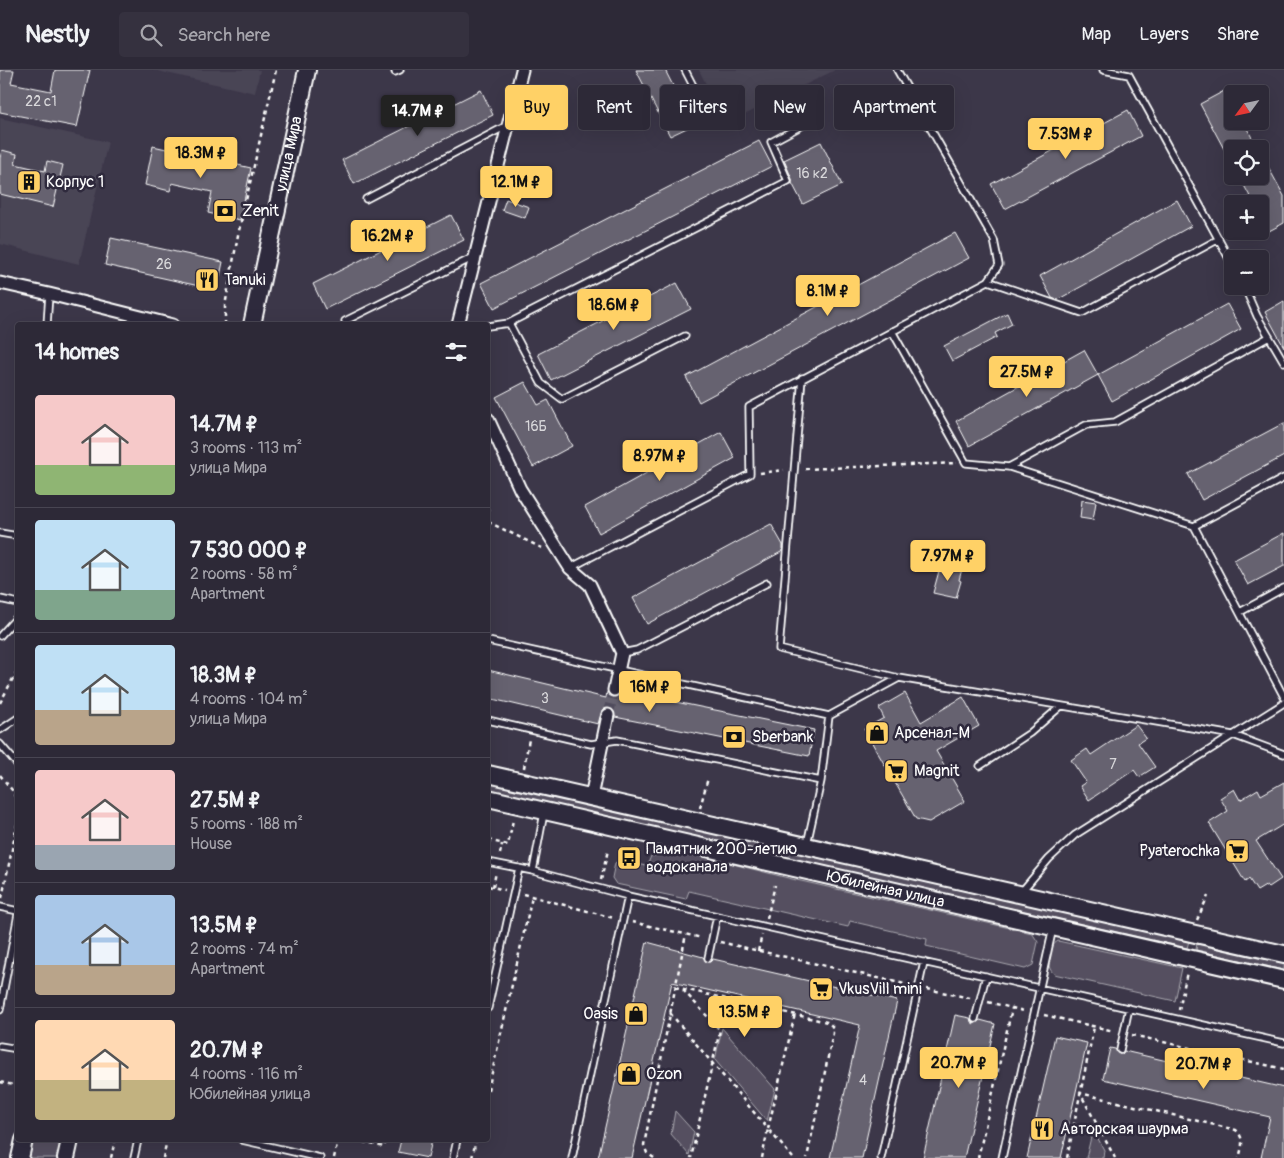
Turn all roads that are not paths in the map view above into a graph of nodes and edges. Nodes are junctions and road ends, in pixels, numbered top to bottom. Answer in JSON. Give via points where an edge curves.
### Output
{"nodes":[{"id":1,"x":307,"y":70,"type":"edge"},
{"id":2,"x":522,"y":70,"type":"edge"},
{"id":3,"x":685,"y":70,"type":"edge"},
{"id":4,"x":897,"y":70,"type":"edge"},
{"id":5,"x":1103,"y":70,"type":"edge"},
{"id":6,"x":518,"y":85,"type":"edge"},
{"id":7,"x":693,"y":85,"type":"edge"},
{"id":8,"x":505,"y":127,"type":"edge"},
{"id":9,"x":507,"y":130,"type":"edge"},
{"id":10,"x":793,"y":130,"type":"edge"},
{"id":11,"x":366,"y":199,"type":"dead end"},
{"id":12,"x":1219,"y":239,"type":"junction"},
{"id":13,"x":1225,"y":250,"type":"edge"},
{"id":14,"x":474,"y":257,"type":"junction"},
{"id":15,"x":988,"y":280,"type":"junction"},
{"id":16,"x":0,"y":283,"type":"edge"},
{"id":17,"x":49,"y":294,"type":"junction"},
{"id":18,"x":1248,"y":295,"type":"edge"},
{"id":19,"x":345,"y":321,"type":"dead end"},
{"id":20,"x":47,"y":322,"type":"edge"},
{"id":21,"x":161,"y":322,"type":"edge"},
{"id":22,"x":253,"y":322,"type":"edge"},
{"id":23,"x":459,"y":322,"type":"edge"},
{"id":24,"x":509,"y":323,"type":"junction"},
{"id":25,"x":490,"y":326,"type":"edge"},
{"id":26,"x":892,"y":331,"type":"junction"},
{"id":27,"x":685,"y":336,"type":"dead end"},
{"id":28,"x":1269,"y":337,"type":"junction"},
{"id":29,"x":1283,"y":361,"type":"edge"},
{"id":30,"x":802,"y":378,"type":"junction"},
{"id":31,"x":490,"y":423,"type":"edge"},
{"id":32,"x":1009,"y":467,"type":"junction"},
{"id":33,"x":1284,"y":478,"type":"edge"},
{"id":34,"x":1194,"y":526,"type":"junction"},
{"id":35,"x":0,"y":533,"type":"edge"},
{"id":36,"x":15,"y":536,"type":"edge"},
{"id":37,"x":567,"y":563,"type":"junction"},
{"id":38,"x":767,"y":583,"type":"dead end"},
{"id":39,"x":1284,"y":588,"type":"edge"},
{"id":40,"x":0,"y":599,"type":"edge"},
{"id":41,"x":15,"y":602,"type":"edge"},
{"id":42,"x":1240,"y":612,"type":"junction"},
{"id":43,"x":15,"y":619,"type":"edge"},
{"id":44,"x":0,"y":636,"type":"edge"},
{"id":45,"x":490,"y":641,"type":"edge"},
{"id":46,"x":622,"y":653,"type":"junction"},
{"id":47,"x":618,"y":669,"type":"junction"},
{"id":48,"x":899,"y":678,"type":"junction"},
{"id":49,"x":614,"y":690,"type":"tunnel mouth"},
{"id":50,"x":1284,"y":697,"type":"edge"},
{"id":51,"x":1284,"y":703,"type":"edge"},
{"id":52,"x":1061,"y":706,"type":"junction"},
{"id":53,"x":608,"y":715,"type":"tunnel mouth"},
{"id":54,"x":829,"y":716,"type":"junction"},
{"id":55,"x":15,"y":720,"type":"edge"},
{"id":56,"x":490,"y":720,"type":"edge"},
{"id":57,"x":0,"y":730,"type":"edge"},
{"id":58,"x":1233,"y":735,"type":"junction"},
{"id":59,"x":603,"y":742,"type":"junction"},
{"id":60,"x":0,"y":744,"type":"edge"},
{"id":61,"x":1284,"y":754,"type":"edge"},
{"id":62,"x":15,"y":762,"type":"edge"},
{"id":63,"x":980,"y":766,"type":"dead end"},
{"id":64,"x":490,"y":774,"type":"edge"},
{"id":65,"x":821,"y":780,"type":"junction"},
{"id":66,"x":591,"y":797,"type":"junction"},
{"id":67,"x":490,"y":798,"type":"edge"},
{"id":68,"x":544,"y":811,"type":"junction"},
{"id":69,"x":807,"y":846,"type":"junction"},
{"id":70,"x":490,"y":862,"type":"edge"},
{"id":71,"x":519,"y":868,"type":"junction"},
{"id":72,"x":533,"y":871,"type":"junction"},
{"id":73,"x":1019,"y":895,"type":"junction"},
{"id":74,"x":628,"y":896,"type":"junction"},
{"id":75,"x":0,"y":907,"type":"edge"},
{"id":76,"x":15,"y":911,"type":"edge"},
{"id":77,"x":717,"y":916,"type":"junction"},
{"id":78,"x":1053,"y":927,"type":"junction"},
{"id":79,"x":15,"y":928,"type":"edge"},
{"id":80,"x":1284,"y":954,"type":"edge"},
{"id":81,"x":708,"y":958,"type":"dead end"},
{"id":82,"x":924,"y":962,"type":"junction"},
{"id":83,"x":986,"y":976,"type":"junction"},
{"id":84,"x":1284,"y":980,"type":"edge"},
{"id":85,"x":1039,"y":988,"type":"junction"},
{"id":86,"x":490,"y":999,"type":"edge"},
{"id":87,"x":1129,"y":1008,"type":"junction"},
{"id":88,"x":0,"y":1010,"type":"edge"},
{"id":89,"x":975,"y":1019,"type":"dead end"},
{"id":90,"x":1284,"y":1043,"type":"edge"},
{"id":91,"x":0,"y":1046,"type":"edge"},
{"id":92,"x":15,"y":1048,"type":"edge"},
{"id":93,"x":1120,"y":1050,"type":"dead end"},
{"id":94,"x":24,"y":1142,"type":"edge"},
{"id":95,"x":70,"y":1142,"type":"edge"},
{"id":96,"x":138,"y":1142,"type":"edge"},
{"id":97,"x":251,"y":1142,"type":"edge"},
{"id":98,"x":457,"y":1142,"type":"edge"},
{"id":99,"x":20,"y":1158,"type":"edge"},
{"id":100,"x":66,"y":1158,"type":"edge"},
{"id":101,"x":134,"y":1158,"type":"edge"},
{"id":102,"x":320,"y":1158,"type":"edge"},
{"id":103,"x":453,"y":1158,"type":"edge"},
{"id":104,"x":572,"y":1158,"type":"edge"},
{"id":105,"x":881,"y":1158,"type":"edge"},
{"id":106,"x":1002,"y":1158,"type":"edge"}],
"edges":[{"from":1,"to":22,"type":"main road","name":"улица Мира"},
{"from":2,"to":6,"type":"street"},
{"from":3,"to":7,"type":"lane"},
{"from":4,"to":15,"type":"lane","via":[[994,240],[999,265]]},
{"from":5,"to":12,"type":"lane","via":[[1129,76]]},
{"from":8,"to":11,"type":"lane"},
{"from":9,"to":14,"type":"street"},
{"from":10,"to":24,"type":"lane","via":[[771,142],[788,181]]},
{"from":12,"to":13,"type":"lane"},
{"from":12,"to":15,"type":"lane","via":[[1082,313]]},
{"from":14,"to":19,"type":"lane"},
{"from":14,"to":23,"type":"street"},
{"from":15,"to":26,"type":"lane"},
{"from":16,"to":17,"type":"street"},
{"from":17,"to":20,"type":"lane"},
{"from":17,"to":21,"type":"street"},
{"from":18,"to":28,"type":"lane"},
{"from":24,"to":25,"type":"lane"},
{"from":24,"to":27,"type":"lane","via":[[541,383],[562,398]]},
{"from":26,"to":30,"type":"lane"},
{"from":26,"to":32,"type":"lane","via":[[966,463]]},
{"from":28,"to":29,"type":"lane"},
{"from":28,"to":32,"type":"lane","via":[[1115,422],[1086,425]]},
{"from":30,"to":37,"type":"lane","via":[[749,407],[750,474]]},
{"from":30,"to":48,"type":"lane","via":[[779,649]]},
{"from":31,"to":37,"type":"street","via":[[520,489]]},
{"from":32,"to":34,"type":"lane"},
{"from":33,"to":34,"type":"lane"},
{"from":34,"to":42,"type":"lane"},
{"from":35,"to":36,"type":"lane"},
{"from":37,"to":46,"type":"street","via":[[590,585]]},
{"from":38,"to":46,"type":"lane","via":[[637,650]]},
{"from":39,"to":42,"type":"lane"},
{"from":40,"to":41,"type":"lane"},
{"from":42,"to":50,"type":"lane"},
{"from":43,"to":44,"type":"lane"},
{"from":45,"to":47,"type":"lane"},
{"from":46,"to":47,"type":"street"},
{"from":47,"to":49,"type":"street"},
{"from":47,"to":54,"type":"lane"},
{"from":48,"to":52,"type":"lane"},
{"from":48,"to":54,"type":"lane"},
{"from":51,"to":58,"type":"lane"},
{"from":52,"to":58,"type":"lane"},
{"from":52,"to":63,"type":"lane","via":[[1030,733]]},
{"from":53,"to":59,"type":"street"},
{"from":54,"to":65,"type":"lane"},
{"from":55,"to":57,"type":"lane"},
{"from":56,"to":59,"type":"lane","via":[[591,744]]},
{"from":58,"to":61,"type":"lane"},
{"from":58,"to":73,"type":"lane","via":[[1076,835],[1049,859]]},
{"from":59,"to":65,"type":"lane","via":[[617,740]]},
{"from":59,"to":66,"type":"street"},
{"from":60,"to":62,"type":"lane"},
{"from":64,"to":66,"type":"main road","name":"Юбилейная улица"},
{"from":65,"to":69,"type":"lane"},
{"from":66,"to":69,"type":"main road","name":"Юбилейная улица"},
{"from":67,"to":68,"type":"main road","name":"Юбилейная улица"},
{"from":68,"to":72,"type":"lane"},
{"from":68,"to":78,"type":"main road","name":"Юбилейная улица"},
{"from":69,"to":73,"type":"main road","name":"Юбилейная улица"},
{"from":70,"to":71,"type":"lane"},
{"from":71,"to":72,"type":"lane"},
{"from":71,"to":86,"type":"lane"},
{"from":72,"to":74,"type":"lane"},
{"from":73,"to":80,"type":"main road","name":"Юбилейная улица"},
{"from":74,"to":77,"type":"lane"},
{"from":74,"to":104,"type":"lane"},
{"from":75,"to":76,"type":"lane"},
{"from":77,"to":81,"type":"lane"},
{"from":77,"to":82,"type":"lane"},
{"from":78,"to":84,"type":"main road","name":"Юбилейная улица"},
{"from":78,"to":85,"type":"lane"},
{"from":79,"to":88,"type":"lane"},
{"from":82,"to":83,"type":"lane"},
{"from":82,"to":105,"type":"lane"},
{"from":83,"to":85,"type":"lane"},
{"from":83,"to":89,"type":"lane"},
{"from":85,"to":87,"type":"lane"},
{"from":85,"to":106,"type":"lane"},
{"from":87,"to":90,"type":"lane"},
{"from":87,"to":93,"type":"lane"},
{"from":91,"to":92,"type":"lane"},
{"from":94,"to":99,"type":"main road"},
{"from":95,"to":100,"type":"main road"},
{"from":96,"to":101,"type":"lane"},
{"from":97,"to":102,"type":"lane"},
{"from":98,"to":103,"type":"lane"}]}
